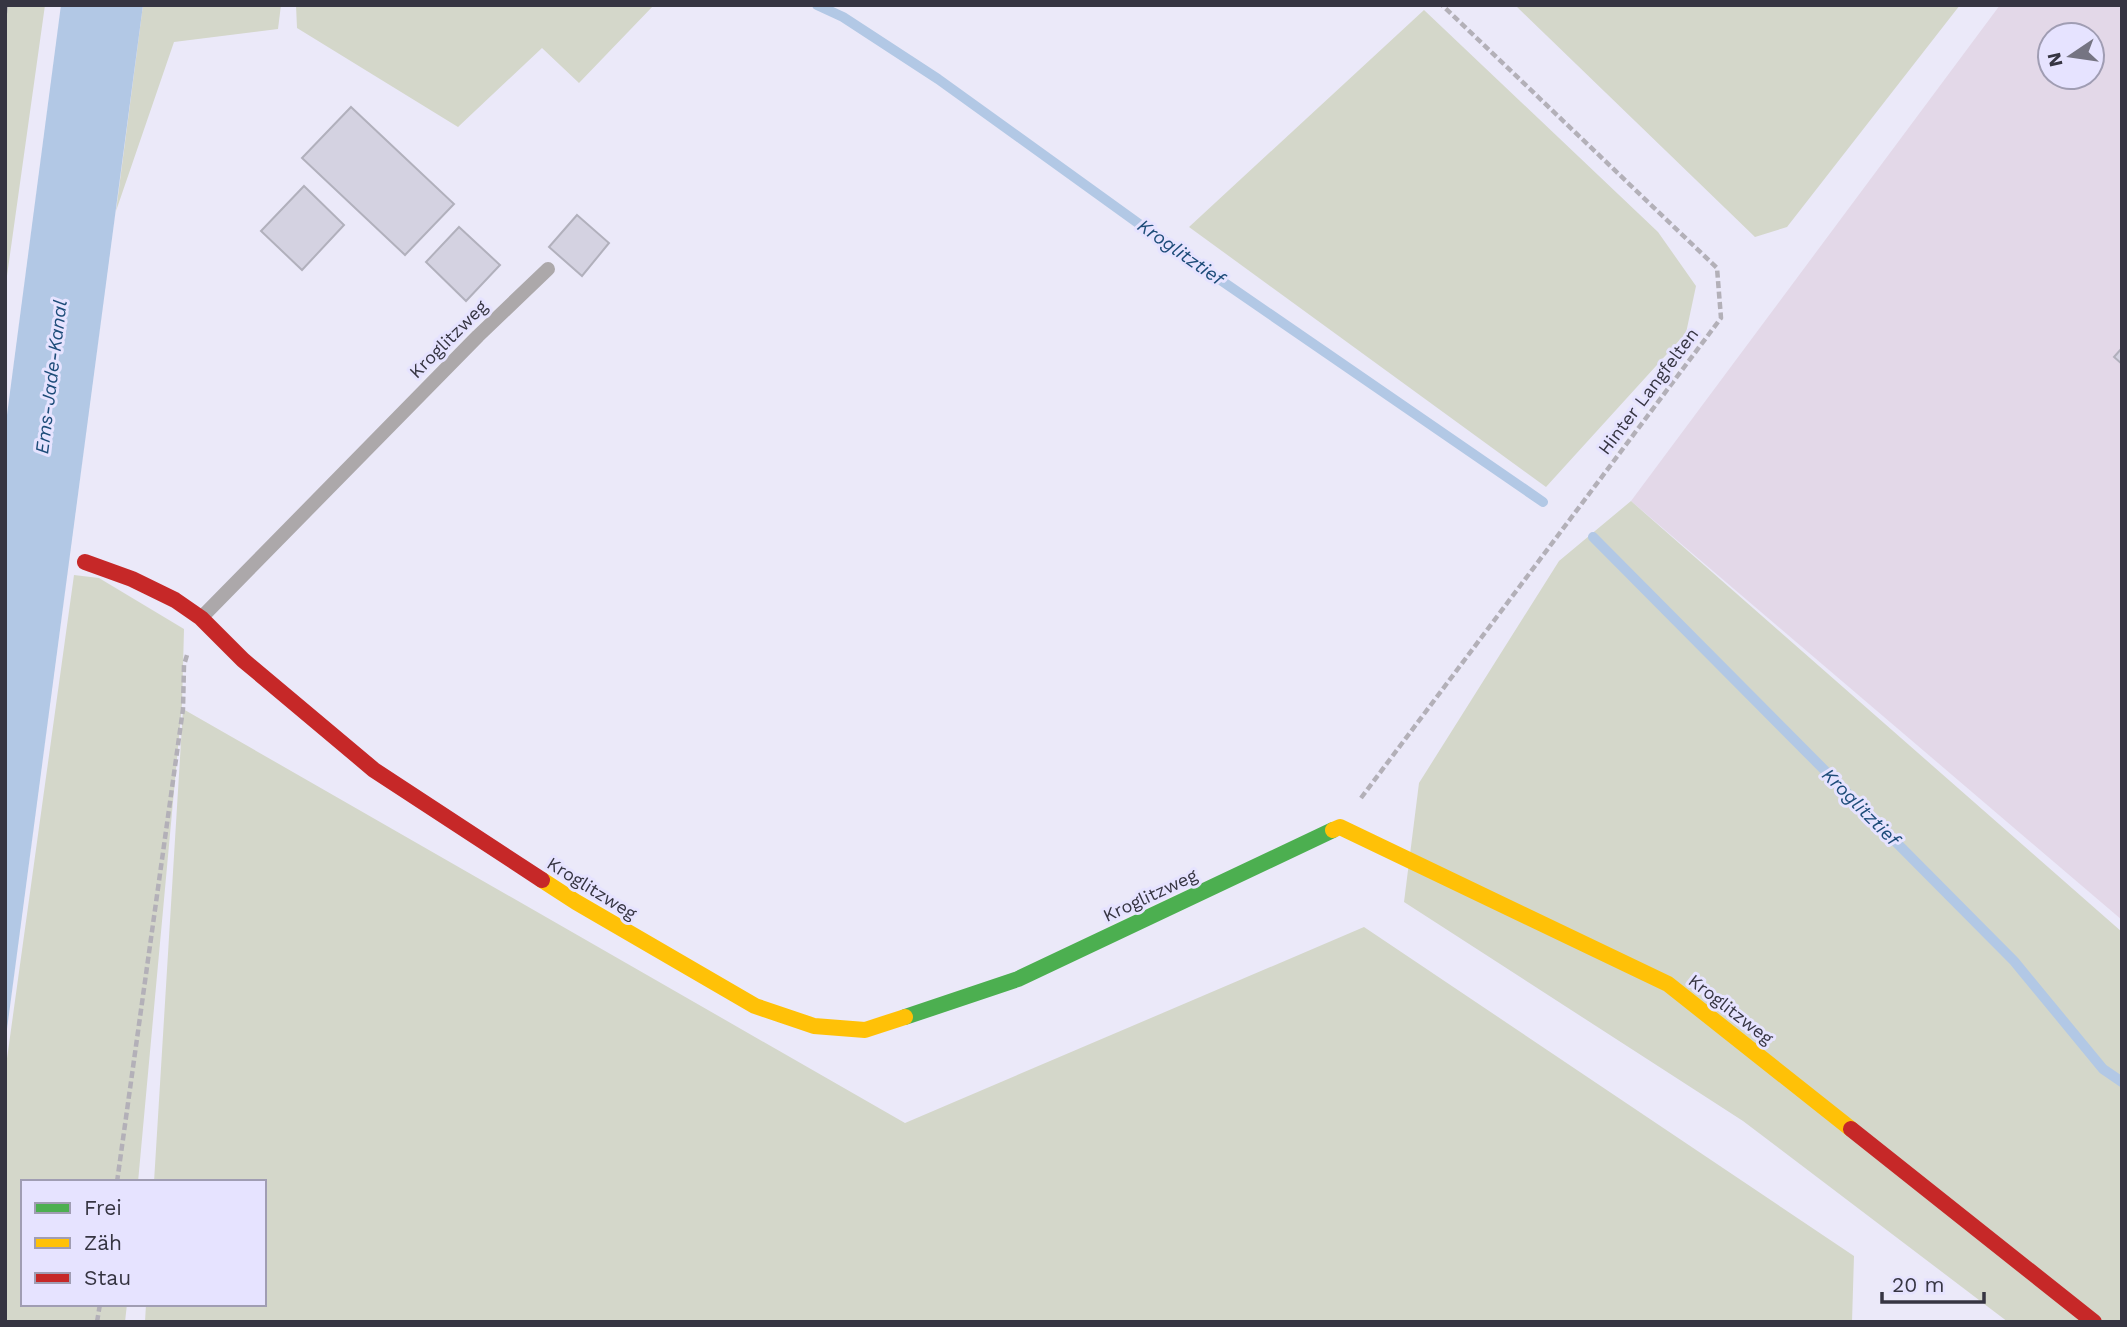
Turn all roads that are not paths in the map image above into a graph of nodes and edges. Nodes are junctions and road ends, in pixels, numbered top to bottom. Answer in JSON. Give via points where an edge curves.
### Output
{"nodes":[{"id":1,"x":548,"y":269,"type":"dead end"},
{"id":2,"x":85,"y":562,"type":"dead end"},
{"id":3,"x":201,"y":618,"type":"junction"},
{"id":4,"x":2094,"y":1322,"type":"edge"}],
"edges":[{"from":1,"to":3,"type":"lane","name":"Kroglitzweg"},
{"from":2,"to":3,"type":"street","name":"Kroglitzweg","via":[[132,579]]},
{"from":3,"to":4,"type":"street","name":"Kroglitzweg","via":[[243,660],[374,770],[576,902],[755,1006],[814,1026],[865,1030],[1018,979],[1340,827],[1668,984]]}]}
